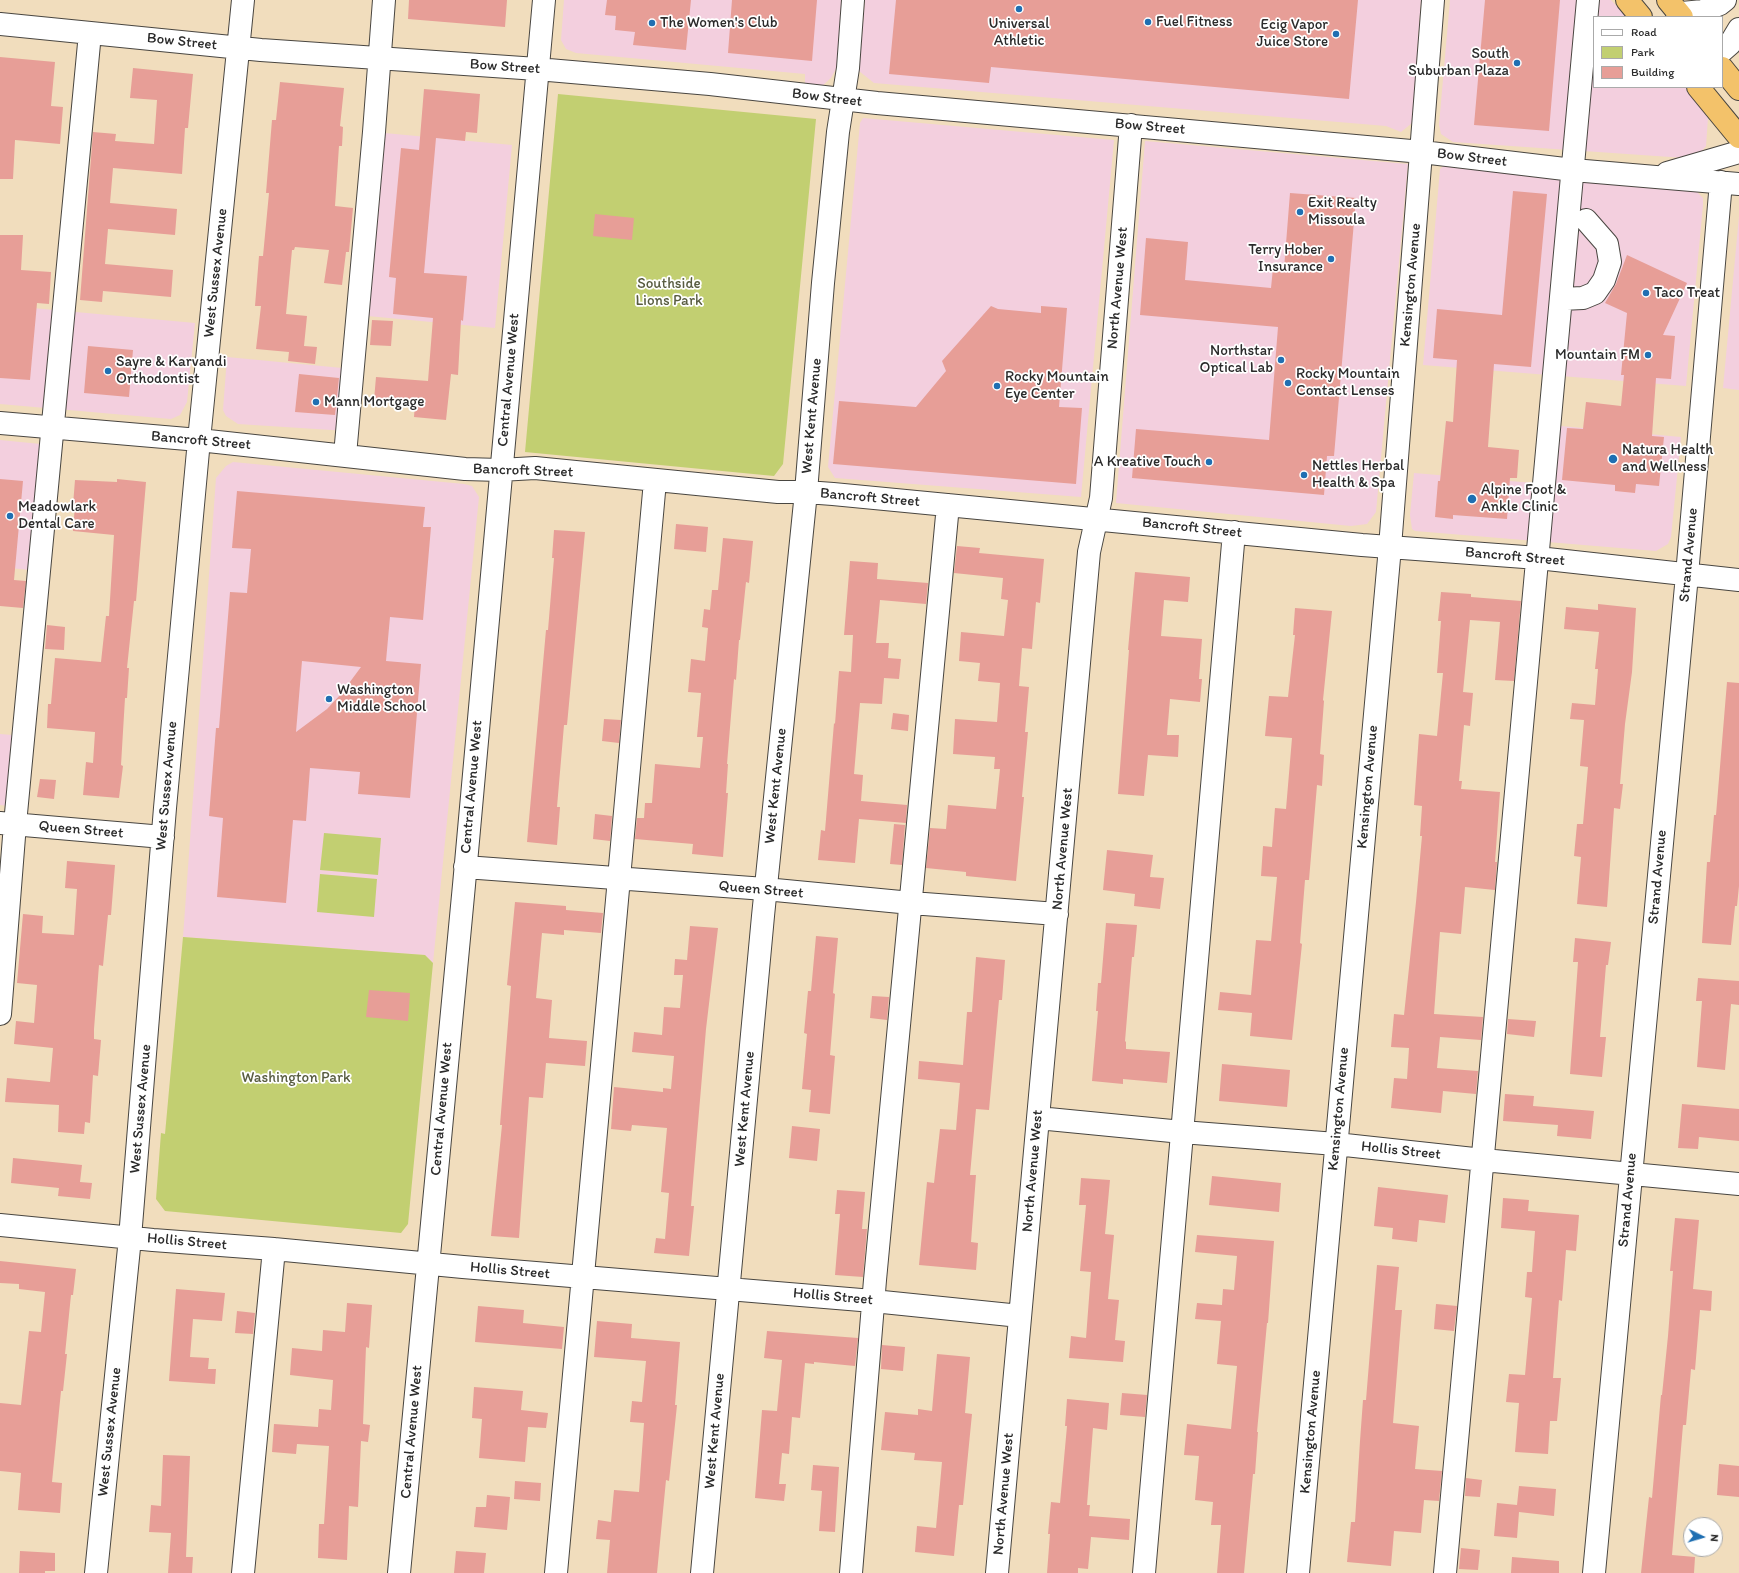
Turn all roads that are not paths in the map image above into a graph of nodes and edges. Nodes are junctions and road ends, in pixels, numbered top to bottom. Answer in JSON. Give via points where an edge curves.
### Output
{"nodes":[{"id":1,"x":243,"y":0,"type":"edge"},
{"id":2,"x":384,"y":0,"type":"edge"},
{"id":3,"x":544,"y":0,"type":"edge"},
{"id":4,"x":853,"y":0,"type":"edge"},
{"id":5,"x":1432,"y":0,"type":"edge"},
{"id":6,"x":1588,"y":0,"type":"edge"},
{"id":7,"x":1627,"y":0,"type":"edge"},
{"id":8,"x":1725,"y":0,"type":"edge"},
{"id":9,"x":1676,"y":10,"type":"edge"},
{"id":10,"x":1640,"y":16,"type":"edge"},
{"id":11,"x":0,"y":24,"type":"edge"},
{"id":12,"x":1739,"y":29,"type":"edge"},
{"id":13,"x":90,"y":33,"type":"junction"},
{"id":14,"x":238,"y":48,"type":"junction"},
{"id":15,"x":1723,"y":50,"type":"edge"},
{"id":16,"x":379,"y":58,"type":"junction"},
{"id":17,"x":537,"y":69,"type":"junction"},
{"id":18,"x":1723,"y":69,"type":"edge"},
{"id":19,"x":1699,"y":88,"type":"edge"},
{"id":20,"x":1739,"y":89,"type":"edge"},
{"id":21,"x":843,"y":100,"type":"junction"},
{"id":22,"x":1132,"y":126,"type":"junction"},
{"id":23,"x":1739,"y":137,"type":"edge"},
{"id":24,"x":1422,"y":152,"type":"junction"},
{"id":25,"x":1739,"y":152,"type":"edge"},
{"id":26,"x":1573,"y":170,"type":"junction"},
{"id":27,"x":1654,"y":176,"type":"junction"},
{"id":28,"x":1730,"y":183,"type":"edge"},
{"id":29,"x":1586,"y":220,"type":"dead end"},
{"id":30,"x":1561,"y":298,"type":"junction"},
{"id":31,"x":0,"y":423,"type":"edge"},
{"id":32,"x":52,"y":427,"type":"junction"},
{"id":33,"x":199,"y":440,"type":"junction"},
{"id":34,"x":345,"y":456,"type":"junction"},
{"id":35,"x":500,"y":470,"type":"junction"},
{"id":36,"x":655,"y":481,"type":"junction"},
{"id":37,"x":806,"y":492,"type":"junction"},
{"id":38,"x":948,"y":505,"type":"junction"},
{"id":39,"x":1097,"y":518,"type":"junction"},
{"id":40,"x":1234,"y":532,"type":"junction"},
{"id":41,"x":1390,"y":547,"type":"junction"},
{"id":42,"x":1538,"y":558,"type":"junction"},
{"id":43,"x":1687,"y":575,"type":"junction"},
{"id":44,"x":1739,"y":580,"type":"edge"},
{"id":45,"x":8,"y":824,"type":"edge"},
{"id":46,"x":163,"y":837,"type":"junction"},
{"id":47,"x":465,"y":867,"type":"junction"},
{"id":48,"x":619,"y":878,"type":"junction"},
{"id":49,"x":765,"y":890,"type":"junction"},
{"id":50,"x":911,"y":903,"type":"junction"},
{"id":51,"x":1057,"y":914,"type":"junction"},
{"id":52,"x":0,"y":1014,"type":"edge"},
{"id":53,"x":1038,"y":1118,"type":"junction"},
{"id":54,"x":1182,"y":1132,"type":"junction"},
{"id":55,"x":1336,"y":1144,"type":"junction"},
{"id":56,"x":1483,"y":1160,"type":"junction"},
{"id":57,"x":1631,"y":1173,"type":"junction"},
{"id":58,"x":1739,"y":1184,"type":"edge"},
{"id":59,"x":0,"y":1225,"type":"edge"},
{"id":60,"x":130,"y":1238,"type":"junction"},
{"id":61,"x":274,"y":1249,"type":"junction"},
{"id":62,"x":427,"y":1264,"type":"junction"},
{"id":63,"x":584,"y":1277,"type":"junction"},
{"id":64,"x":729,"y":1288,"type":"junction"},
{"id":65,"x":874,"y":1300,"type":"junction"},
{"id":66,"x":1020,"y":1316,"type":"junction"},
{"id":67,"x":96,"y":1573,"type":"edge"},
{"id":68,"x":243,"y":1573,"type":"edge"},
{"id":69,"x":399,"y":1573,"type":"edge"},
{"id":70,"x":556,"y":1573,"type":"edge"},
{"id":71,"x":702,"y":1573,"type":"edge"},
{"id":72,"x":851,"y":1573,"type":"edge"},
{"id":73,"x":997,"y":1573,"type":"edge"},
{"id":74,"x":1144,"y":1573,"type":"edge"},
{"id":75,"x":1298,"y":1573,"type":"edge"},
{"id":76,"x":1445,"y":1573,"type":"edge"},
{"id":77,"x":1594,"y":1573,"type":"edge"}],
"edges":[{"from":1,"to":14,"type":"street","name":"West Sussex Avenue"},
{"from":2,"to":16,"type":"street"},
{"from":3,"to":17,"type":"street","name":"Central Avenue West"},
{"from":4,"to":21,"type":"street","name":"West Kent Avenue"},
{"from":5,"to":24,"type":"street","name":"Kensington Avenue"},
{"from":6,"to":26,"type":"street"},
{"from":7,"to":10,"type":"highway"},
{"from":8,"to":9,"type":"street","via":[[1703,11]]},
{"from":11,"to":13,"type":"street","name":"Bow Street"},
{"from":12,"to":15,"type":"street"},
{"from":13,"to":14,"type":"street","name":"Bow Street"},
{"from":13,"to":32,"type":"street"},
{"from":14,"to":16,"type":"street","name":"Bow Street"},
{"from":14,"to":33,"type":"street","name":"West Sussex Avenue"},
{"from":16,"to":17,"type":"street","name":"Bow Street"},
{"from":16,"to":34,"type":"street"},
{"from":17,"to":21,"type":"street","name":"Bow Street","via":[[710,84]]},
{"from":17,"to":35,"type":"street","name":"Central Avenue West"},
{"from":18,"to":20,"type":"highway"},
{"from":19,"to":23,"type":"highway"},
{"from":21,"to":22,"type":"street","name":"Bow Street"},
{"from":21,"to":37,"type":"street","name":"West Kent Avenue","via":[[823,283]]},
{"from":22,"to":24,"type":"street","name":"Bow Street"},
{"from":22,"to":39,"type":"street","name":"North Avenue West","via":[[1102,485]]},
{"from":24,"to":26,"type":"street","name":"Bow Street"},
{"from":24,"to":41,"type":"street","name":"Kensington Avenue"},
{"from":25,"to":27,"type":"street","name":"Bow Street"},
{"from":26,"to":27,"type":"street","name":"Bow Street"},
{"from":26,"to":30,"type":"street"},
{"from":27,"to":28,"type":"street","name":"Bow Street"},
{"from":28,"to":43,"type":"street","name":"Strand Avenue"},
{"from":29,"to":30,"type":"street","via":[[1607,244],[1610,262],[1604,280],[1595,293],[1582,298]]},
{"from":30,"to":42,"type":"street"},
{"from":31,"to":32,"type":"street","name":"Bancroft Street"},
{"from":32,"to":33,"type":"street","name":"Bancroft Street"},
{"from":32,"to":45,"type":"street"},
{"from":33,"to":34,"type":"street","name":"Bancroft Street"},
{"from":33,"to":46,"type":"street","name":"West Sussex Avenue"},
{"from":34,"to":35,"type":"street","name":"Bancroft Street"},
{"from":35,"to":36,"type":"street","name":"Bancroft Street","via":[[534,468]]},
{"from":35,"to":47,"type":"street","name":"Central Avenue West"},
{"from":36,"to":37,"type":"street","name":"Bancroft Street","via":[[778,492]]},
{"from":36,"to":48,"type":"street"},
{"from":37,"to":38,"type":"street","name":"Bancroft Street"},
{"from":37,"to":49,"type":"street","name":"West Kent Avenue"},
{"from":38,"to":39,"type":"street","name":"Bancroft Street"},
{"from":38,"to":50,"type":"street"},
{"from":39,"to":40,"type":"street","name":"Bancroft Street"},
{"from":39,"to":51,"type":"street","name":"North Avenue West","via":[[1089,552]]},
{"from":40,"to":41,"type":"street","name":"Bancroft Street"},
{"from":40,"to":54,"type":"street"},
{"from":41,"to":42,"type":"street","name":"Bancroft Street"},
{"from":41,"to":55,"type":"street","name":"Kensington Avenue"},
{"from":42,"to":43,"type":"street","name":"Bancroft Street"},
{"from":42,"to":56,"type":"street"},
{"from":43,"to":44,"type":"street","name":"Bancroft Street"},
{"from":43,"to":57,"type":"street","name":"Strand Avenue"},
{"from":45,"to":46,"type":"street","name":"Queen Street"},
{"from":45,"to":52,"type":"street"},
{"from":46,"to":60,"type":"street","name":"West Sussex Avenue"},
{"from":47,"to":48,"type":"street","name":"Queen Street"},
{"from":47,"to":62,"type":"street","name":"Central Avenue West"},
{"from":48,"to":49,"type":"street","name":"Queen Street"},
{"from":48,"to":63,"type":"street"},
{"from":49,"to":50,"type":"street","name":"Queen Street"},
{"from":49,"to":64,"type":"street","name":"West Kent Avenue"},
{"from":50,"to":51,"type":"street","name":"Queen Street"},
{"from":50,"to":65,"type":"street"},
{"from":51,"to":53,"type":"street","name":"North Avenue West"},
{"from":53,"to":54,"type":"street","name":"Hollis Street"},
{"from":53,"to":66,"type":"street","name":"North Avenue West"},
{"from":54,"to":55,"type":"street","name":"Hollis Street"},
{"from":54,"to":74,"type":"street"},
{"from":55,"to":56,"type":"street","name":"Hollis Street"},
{"from":55,"to":75,"type":"street","name":"Kensington Avenue"},
{"from":56,"to":57,"type":"street","name":"Hollis Street"},
{"from":56,"to":76,"type":"street"},
{"from":57,"to":58,"type":"street","name":"Hollis Street"},
{"from":57,"to":77,"type":"street","name":"Strand Avenue"},
{"from":59,"to":60,"type":"street","name":"Hollis Street"},
{"from":60,"to":61,"type":"street","name":"Hollis Street"},
{"from":60,"to":67,"type":"street","name":"West Sussex Avenue"},
{"from":61,"to":62,"type":"street","name":"Hollis Street"},
{"from":61,"to":68,"type":"street"},
{"from":62,"to":63,"type":"street","name":"Hollis Street"},
{"from":62,"to":69,"type":"street","name":"Central Avenue West"},
{"from":63,"to":64,"type":"street","name":"Hollis Street"},
{"from":63,"to":70,"type":"street"},
{"from":64,"to":65,"type":"street","name":"Hollis Street"},
{"from":64,"to":71,"type":"street","name":"West Kent Avenue"},
{"from":65,"to":66,"type":"street","name":"Hollis Street"},
{"from":65,"to":72,"type":"street"},
{"from":66,"to":73,"type":"street","name":"North Avenue West"}]}
